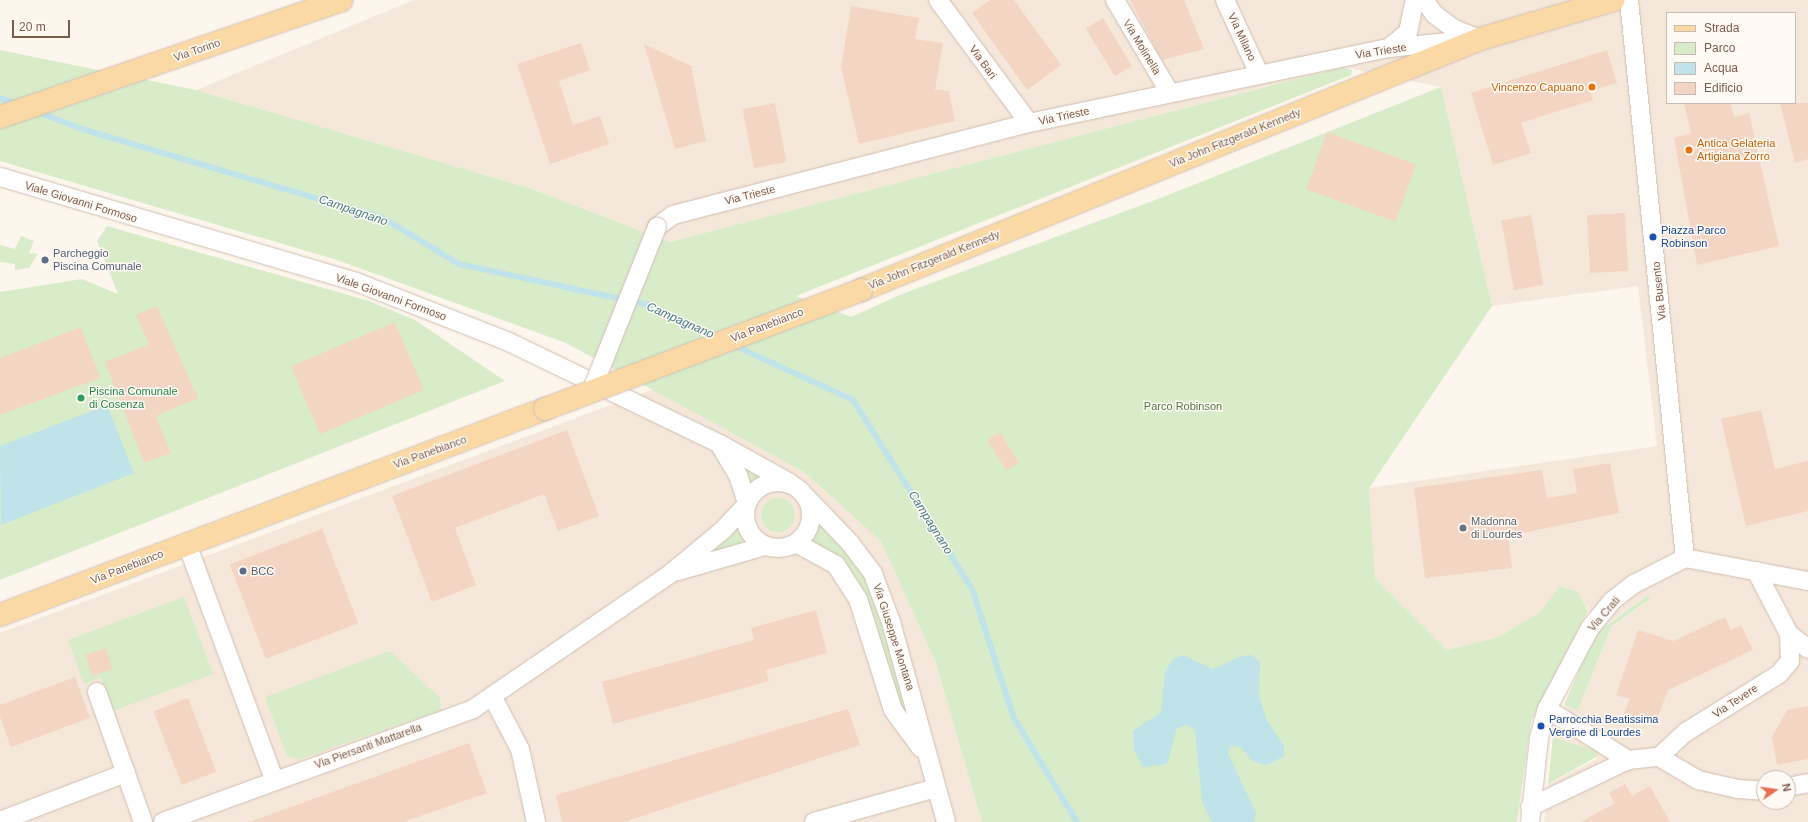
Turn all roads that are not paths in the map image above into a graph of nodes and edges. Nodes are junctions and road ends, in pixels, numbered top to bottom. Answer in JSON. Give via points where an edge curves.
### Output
{"nodes":[{"id":1,"x":342,"y":0,"type":"edge"},
{"id":2,"x":938,"y":0,"type":"edge"},
{"id":3,"x":1115,"y":0,"type":"edge"},
{"id":4,"x":1225,"y":0,"type":"edge"},
{"id":5,"x":1415,"y":0,"type":"edge"},
{"id":6,"x":1424,"y":0,"type":"edge"},
{"id":7,"x":1629,"y":0,"type":"edge"},
{"id":8,"x":1600,"y":2,"type":"edge"},
{"id":9,"x":1480,"y":39,"type":"junction"},
{"id":10,"x":1389,"y":48,"type":"junction"},
{"id":11,"x":1259,"y":74,"type":"junction"},
{"id":12,"x":1170,"y":93,"type":"junction"},
{"id":13,"x":0,"y":117,"type":"edge"},
{"id":14,"x":1029,"y":123,"type":"junction"},
{"id":15,"x":0,"y":177,"type":"edge"},
{"id":16,"x":861,"y":290,"type":"joint"},
{"id":17,"x":591,"y":392,"type":"junction"},
{"id":18,"x":720,"y":444,"type":"junction"},
{"id":19,"x":790,"y":483,"type":"junction"},
{"id":20,"x":807,"y":498,"type":"junction"},
{"id":21,"x":747,"y":503,"type":"junction"},
{"id":22,"x":796,"y":543,"type":"junction"},
{"id":23,"x":187,"y":544,"type":"junction"},
{"id":24,"x":765,"y":546,"type":"junction"},
{"id":25,"x":1685,"y":558,"type":"junction"},
{"id":26,"x":1756,"y":571,"type":"junction"},
{"id":27,"x":670,"y":574,"type":"junction"},
{"id":28,"x":1808,"y":581,"type":"edge"},
{"id":29,"x":0,"y":615,"type":"edge"},
{"id":30,"x":1789,"y":634,"type":"junction"},
{"id":31,"x":1808,"y":649,"type":"edge"},
{"id":32,"x":97,"y":692,"type":"dead end"},
{"id":33,"x":492,"y":696,"type":"junction"},
{"id":34,"x":1547,"y":709,"type":"junction"},
{"id":35,"x":924,"y":752,"type":"junction"},
{"id":36,"x":1659,"y":757,"type":"junction"},
{"id":37,"x":1628,"y":760,"type":"junction"},
{"id":38,"x":126,"y":773,"type":"junction"},
{"id":39,"x":274,"y":780,"type":"junction"},
{"id":40,"x":1808,"y":783,"type":"edge"},
{"id":41,"x":1796,"y":785,"type":"edge"},
{"id":42,"x":936,"y":788,"type":"junction"},
{"id":43,"x":1756,"y":790,"type":"edge"},
{"id":44,"x":1530,"y":815,"type":"edge"},
{"id":45,"x":0,"y":821,"type":"edge"},
{"id":46,"x":143,"y":822,"type":"edge"},
{"id":47,"x":163,"y":822,"type":"edge"},
{"id":48,"x":536,"y":822,"type":"edge"},
{"id":49,"x":814,"y":822,"type":"edge"},
{"id":50,"x":946,"y":822,"type":"edge"}],
"edges":[{"from":1,"to":13,"type":"main road","name":"Via Torino"},
{"from":2,"to":14,"type":"street","name":"Via Bari"},
{"from":3,"to":12,"type":"street","name":"Via Molinella"},
{"from":4,"to":11,"type":"street","name":"Via Milano"},
{"from":5,"to":10,"type":"street","via":[[1408,32]]},
{"from":6,"to":9,"type":"street","via":[[1434,14],[1454,29]]},
{"from":7,"to":25,"type":"street","name":"Via Busento"},
{"from":8,"to":9,"type":"main road","name":"Via John Fitzgerald Kennedy"},
{"from":9,"to":10,"type":"street","name":"Via Trieste"},
{"from":9,"to":16,"type":"main road","name":"Via John Fitzgerald Kennedy"},
{"from":10,"to":11,"type":"street","name":"Via Trieste"},
{"from":11,"to":12,"type":"street","name":"Via Trieste"},
{"from":12,"to":14,"type":"street","name":"Via Trieste"},
{"from":14,"to":17,"type":"street","name":"Via Trieste","bridge":true,"via":[[673,215],[657,227]]},
{"from":15,"to":18,"type":"street","name":"Viale Giovanni Formoso","via":[[356,282],[510,342]]},
{"from":16,"to":17,"type":"main road","name":"Via Panebianco","bridge":true},
{"from":17,"to":23,"type":"main road","name":"Via Panebianco","bridge":true},
{"from":18,"to":19,"type":"street","name":"Viale Giovanni Formoso"},
{"from":18,"to":21,"type":"street","via":[[738,475]]},
{"from":19,"to":20,"type":"street"},
{"from":19,"to":21,"type":"street","via":[[780,481],[760,486]]},
{"from":20,"to":22,"type":"street","via":[[812,518],[804,536]]},
{"from":20,"to":35,"type":"street","name":"Via Giuseppe Montana","via":[[850,543],[873,574],[915,703]]},
{"from":21,"to":24,"type":"street","via":[[746,524],[750,533]]},
{"from":21,"to":27,"type":"street","name":"Via Piersanti Mattarella","via":[[723,530]]},
{"from":22,"to":24,"type":"street","via":[[775,548]]},
{"from":22,"to":35,"type":"street","name":"Via Giuseppe Montana","via":[[836,565],[858,599],[893,710]]},
{"from":23,"to":29,"type":"main road","name":"Via Panebianco"},
{"from":23,"to":39,"type":"street"},
{"from":24,"to":27,"type":"street","name":"Via Piersanti Mattarella"},
{"from":25,"to":26,"type":"street"},
{"from":25,"to":34,"type":"street","name":"Via Crati","via":[[1634,584],[1612,601],[1590,628]]},
{"from":26,"to":28,"type":"street"},
{"from":26,"to":30,"type":"street","name":"Via Tevere"},
{"from":27,"to":33,"type":"street","name":"Via Piersanti Mattarella"},
{"from":30,"to":31,"type":"street","name":"Via Tevere"},
{"from":30,"to":36,"type":"street","name":"Via Tevere","via":[[1790,661],[1780,674],[1686,732]]},
{"from":32,"to":38,"type":"street"},
{"from":33,"to":39,"type":"street","name":"Via Piersanti Mattarella","via":[[473,709]]},
{"from":33,"to":48,"type":"street","via":[[520,749]]},
{"from":34,"to":37,"type":"street"},
{"from":34,"to":44,"type":"street","name":"Via Crati","via":[[1541,726]]},
{"from":35,"to":42,"type":"street","name":"Via Giuseppe Montana"},
{"from":36,"to":37,"type":"street"},
{"from":36,"to":43,"type":"street","via":[[1698,780]]},
{"from":37,"to":44,"type":"street"},
{"from":38,"to":45,"type":"street"},
{"from":38,"to":46,"type":"street"},
{"from":39,"to":47,"type":"street","name":"Via Piersanti Mattarella"},
{"from":40,"to":41,"type":"street"},
{"from":42,"to":49,"type":"street"},
{"from":42,"to":50,"type":"street","name":"Via Giuseppe Montana"}]}
